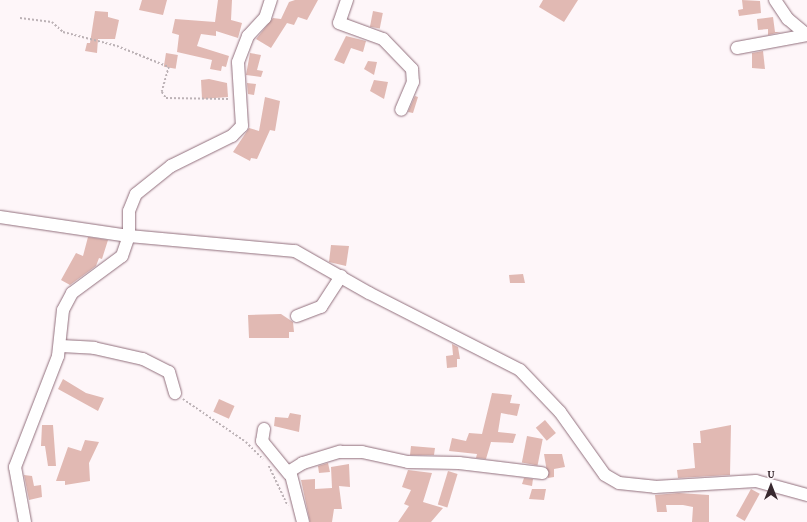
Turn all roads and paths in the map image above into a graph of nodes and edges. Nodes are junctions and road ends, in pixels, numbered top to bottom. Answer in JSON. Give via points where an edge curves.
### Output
{"nodes":[{"id":1,"x":271,"y":0,"type":"edge"},
{"id":2,"x":347,"y":0,"type":"edge"},
{"id":3,"x":775,"y":0,"type":"edge"},
{"id":4,"x":20,"y":18,"type":"dead end"},
{"id":5,"x":807,"y":35,"type":"edge"},
{"id":6,"x":738,"y":48,"type":"dead end"},
{"id":7,"x":240,"y":99,"type":"junction"},
{"id":8,"x":401,"y":110,"type":"dead end"},
{"id":9,"x":0,"y":217,"type":"edge"},
{"id":10,"x":129,"y":236,"type":"junction"},
{"id":11,"x":341,"y":276,"type":"junction"},
{"id":12,"x":297,"y":316,"type":"dead end"},
{"id":13,"x":61,"y":346,"type":"junction"},
{"id":14,"x":175,"y":393,"type":"joint"},
{"id":15,"x":264,"y":429,"type":"dead end"},
{"id":16,"x":542,"y":473,"type":"dead end"},
{"id":17,"x":289,"y":474,"type":"junction"},
{"id":18,"x":807,"y":496,"type":"edge"},
{"id":19,"x":289,"y":509,"type":"dead end"},
{"id":20,"x":25,"y":522,"type":"edge"},
{"id":21,"x":303,"y":522,"type":"edge"}],
"edges":[{"from":1,"to":7,"type":"street","via":[[265,18],[242,48],[236,76]]},
{"from":2,"to":8,"type":"street","via":[[339,23],[383,39],[412,69],[414,82]]},
{"from":3,"to":5,"type":"street","via":[[788,19]]},
{"from":4,"to":7,"type":"path","via":[[52,22],[63,32],[110,44],[169,67],[162,92],[166,98]]},
{"from":5,"to":6,"type":"street"},
{"from":7,"to":10,"type":"street","via":[[243,118],[238,132],[171,166],[136,194],[129,211]]},
{"from":9,"to":10,"type":"street"},
{"from":10,"to":11,"type":"street","via":[[295,251]]},
{"from":10,"to":13,"type":"street","via":[[122,256],[68,300],[60,325]]},
{"from":11,"to":12,"type":"street","via":[[321,307]]},
{"from":11,"to":18,"type":"street","via":[[520,370],[560,412],[605,475],[619,483],[655,487],[756,481]]},
{"from":13,"to":14,"type":"street","via":[[94,348],[143,359],[169,372]]},
{"from":13,"to":20,"type":"street","via":[[15,467]]},
{"from":14,"to":19,"type":"path","via":[[246,442],[267,463]]},
{"from":15,"to":17,"type":"street","via":[[262,441]]},
{"from":16,"to":17,"type":"street","via":[[459,463],[408,462],[346,451],[303,463]]},
{"from":17,"to":21,"type":"street"}]}
